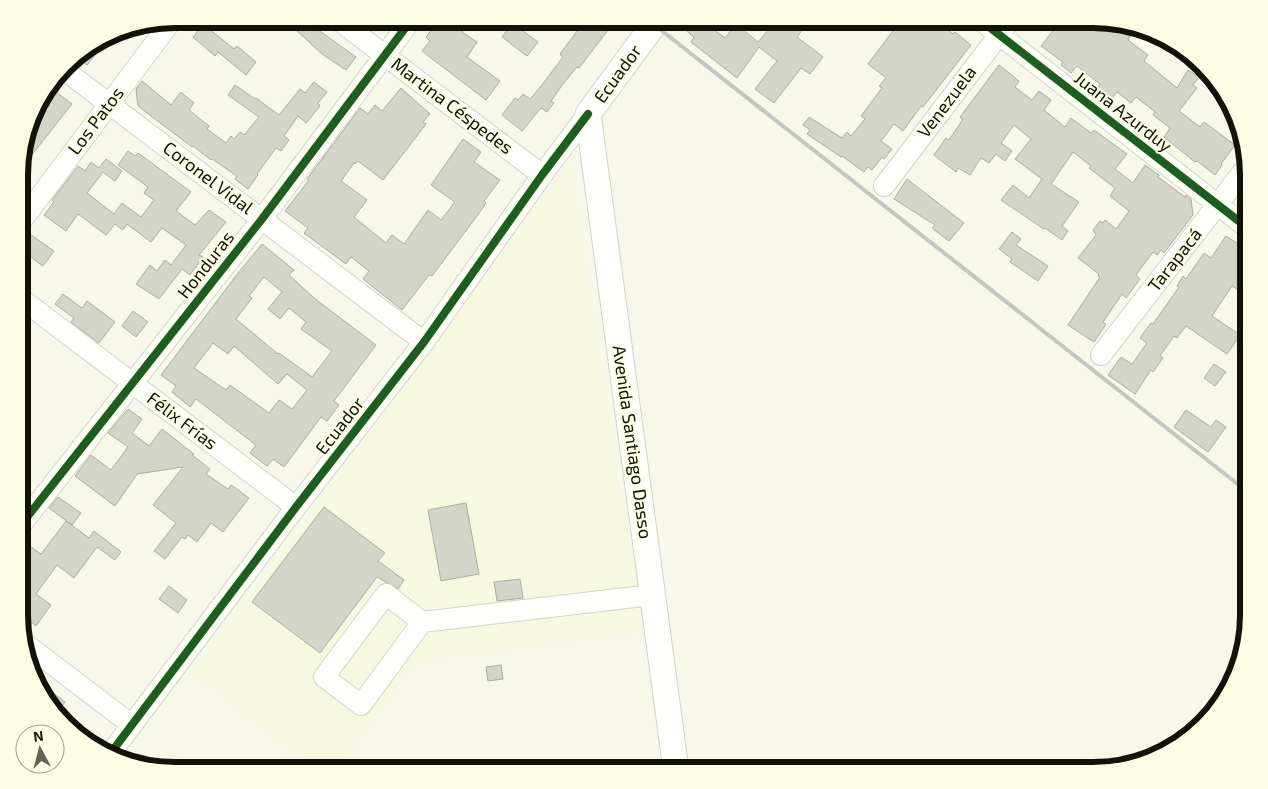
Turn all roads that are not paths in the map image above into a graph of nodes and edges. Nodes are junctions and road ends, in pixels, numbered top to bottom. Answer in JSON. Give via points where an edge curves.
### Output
{"nodes":[{"id":1,"x":348,"y":27,"type":"edge"},
{"id":2,"x":406,"y":27,"type":"edge"},
{"id":3,"x":652,"y":27,"type":"edge"},
{"id":4,"x":1004,"y":27,"type":"edge"},
{"id":5,"x":1006,"y":27,"type":"edge"},
{"id":6,"x":166,"y":28,"type":"edge"},
{"id":7,"x":385,"y":55,"type":"junction"},
{"id":8,"x":69,"y":73,"type":"edge"},
{"id":9,"x":109,"y":104,"type":"junction"},
{"id":10,"x":588,"y":114,"type":"junction"},
{"id":11,"x":542,"y":175,"type":"junction"},
{"id":12,"x":1240,"y":176,"type":"edge"},
{"id":13,"x":884,"y":186,"type":"dead end"},
{"id":14,"x":1217,"y":205,"type":"junction"},
{"id":15,"x":27,"y":214,"type":"edge"},
{"id":16,"x":262,"y":219,"type":"junction"},
{"id":17,"x":1240,"y":222,"type":"edge"},
{"id":18,"x":27,"y":303,"type":"edge"},
{"id":19,"x":424,"y":342,"type":"junction"},
{"id":20,"x":1101,"y":355,"type":"dead end"},
{"id":21,"x":133,"y":383,"type":"junction"},
{"id":22,"x":296,"y":507,"type":"junction"},
{"id":23,"x":27,"y":517,"type":"edge"},
{"id":24,"x":652,"y":595,"type":"junction"},
{"id":25,"x":422,"y":622,"type":"junction"},
{"id":26,"x":32,"y":649,"type":"edge"},
{"id":27,"x":132,"y":725,"type":"junction"},
{"id":28,"x":114,"y":748,"type":"edge"},
{"id":29,"x":675,"y":761,"type":"edge"}],
"edges":[{"from":1,"to":7,"type":"street","name":"Martina Céspedes"},
{"from":2,"to":7,"type":"street","name":"Honduras"},
{"from":3,"to":10,"type":"main road","name":"Ecuador"},
{"from":4,"to":13,"type":"street","name":"Venezuela"},
{"from":5,"to":14,"type":"street","name":"Juana Azurduy"},
{"from":6,"to":9,"type":"street","name":"Los Patos"},
{"from":7,"to":11,"type":"street","name":"Martina Céspedes"},
{"from":7,"to":16,"type":"street","name":"Honduras"},
{"from":8,"to":9,"type":"street","name":"Coronel Vidal"},
{"from":9,"to":15,"type":"street","name":"Los Patos"},
{"from":9,"to":16,"type":"street","name":"Coronel Vidal"},
{"from":10,"to":11,"type":"street","name":"Ecuador"},
{"from":10,"to":24,"type":"main road","name":"Avenida Santiago Dasso"},
{"from":11,"to":19,"type":"street","name":"Ecuador"},
{"from":12,"to":14,"type":"street","name":"Tarapacá"},
{"from":14,"to":17,"type":"street","name":"Juana Azurduy"},
{"from":14,"to":20,"type":"street","name":"Tarapacá"},
{"from":16,"to":19,"type":"street","name":"Coronel Vidal"},
{"from":16,"to":21,"type":"street","name":"Honduras"},
{"from":18,"to":21,"type":"street","name":"Félix Frías"},
{"from":19,"to":22,"type":"street","name":"Ecuador"},
{"from":21,"to":22,"type":"street","name":"Félix Frías"},
{"from":21,"to":23,"type":"street","name":"Honduras"},
{"from":22,"to":27,"type":"street","name":"Ecuador"},
{"from":24,"to":25,"type":"street"},
{"from":24,"to":29,"type":"main road","name":"Avenida Santiago Dasso"},
{"from":25,"to":25,"type":"street","via":[[361,706],[324,677],[386,594]]},
{"from":26,"to":27,"type":"street"},
{"from":27,"to":28,"type":"street","name":"Ecuador"}]}
